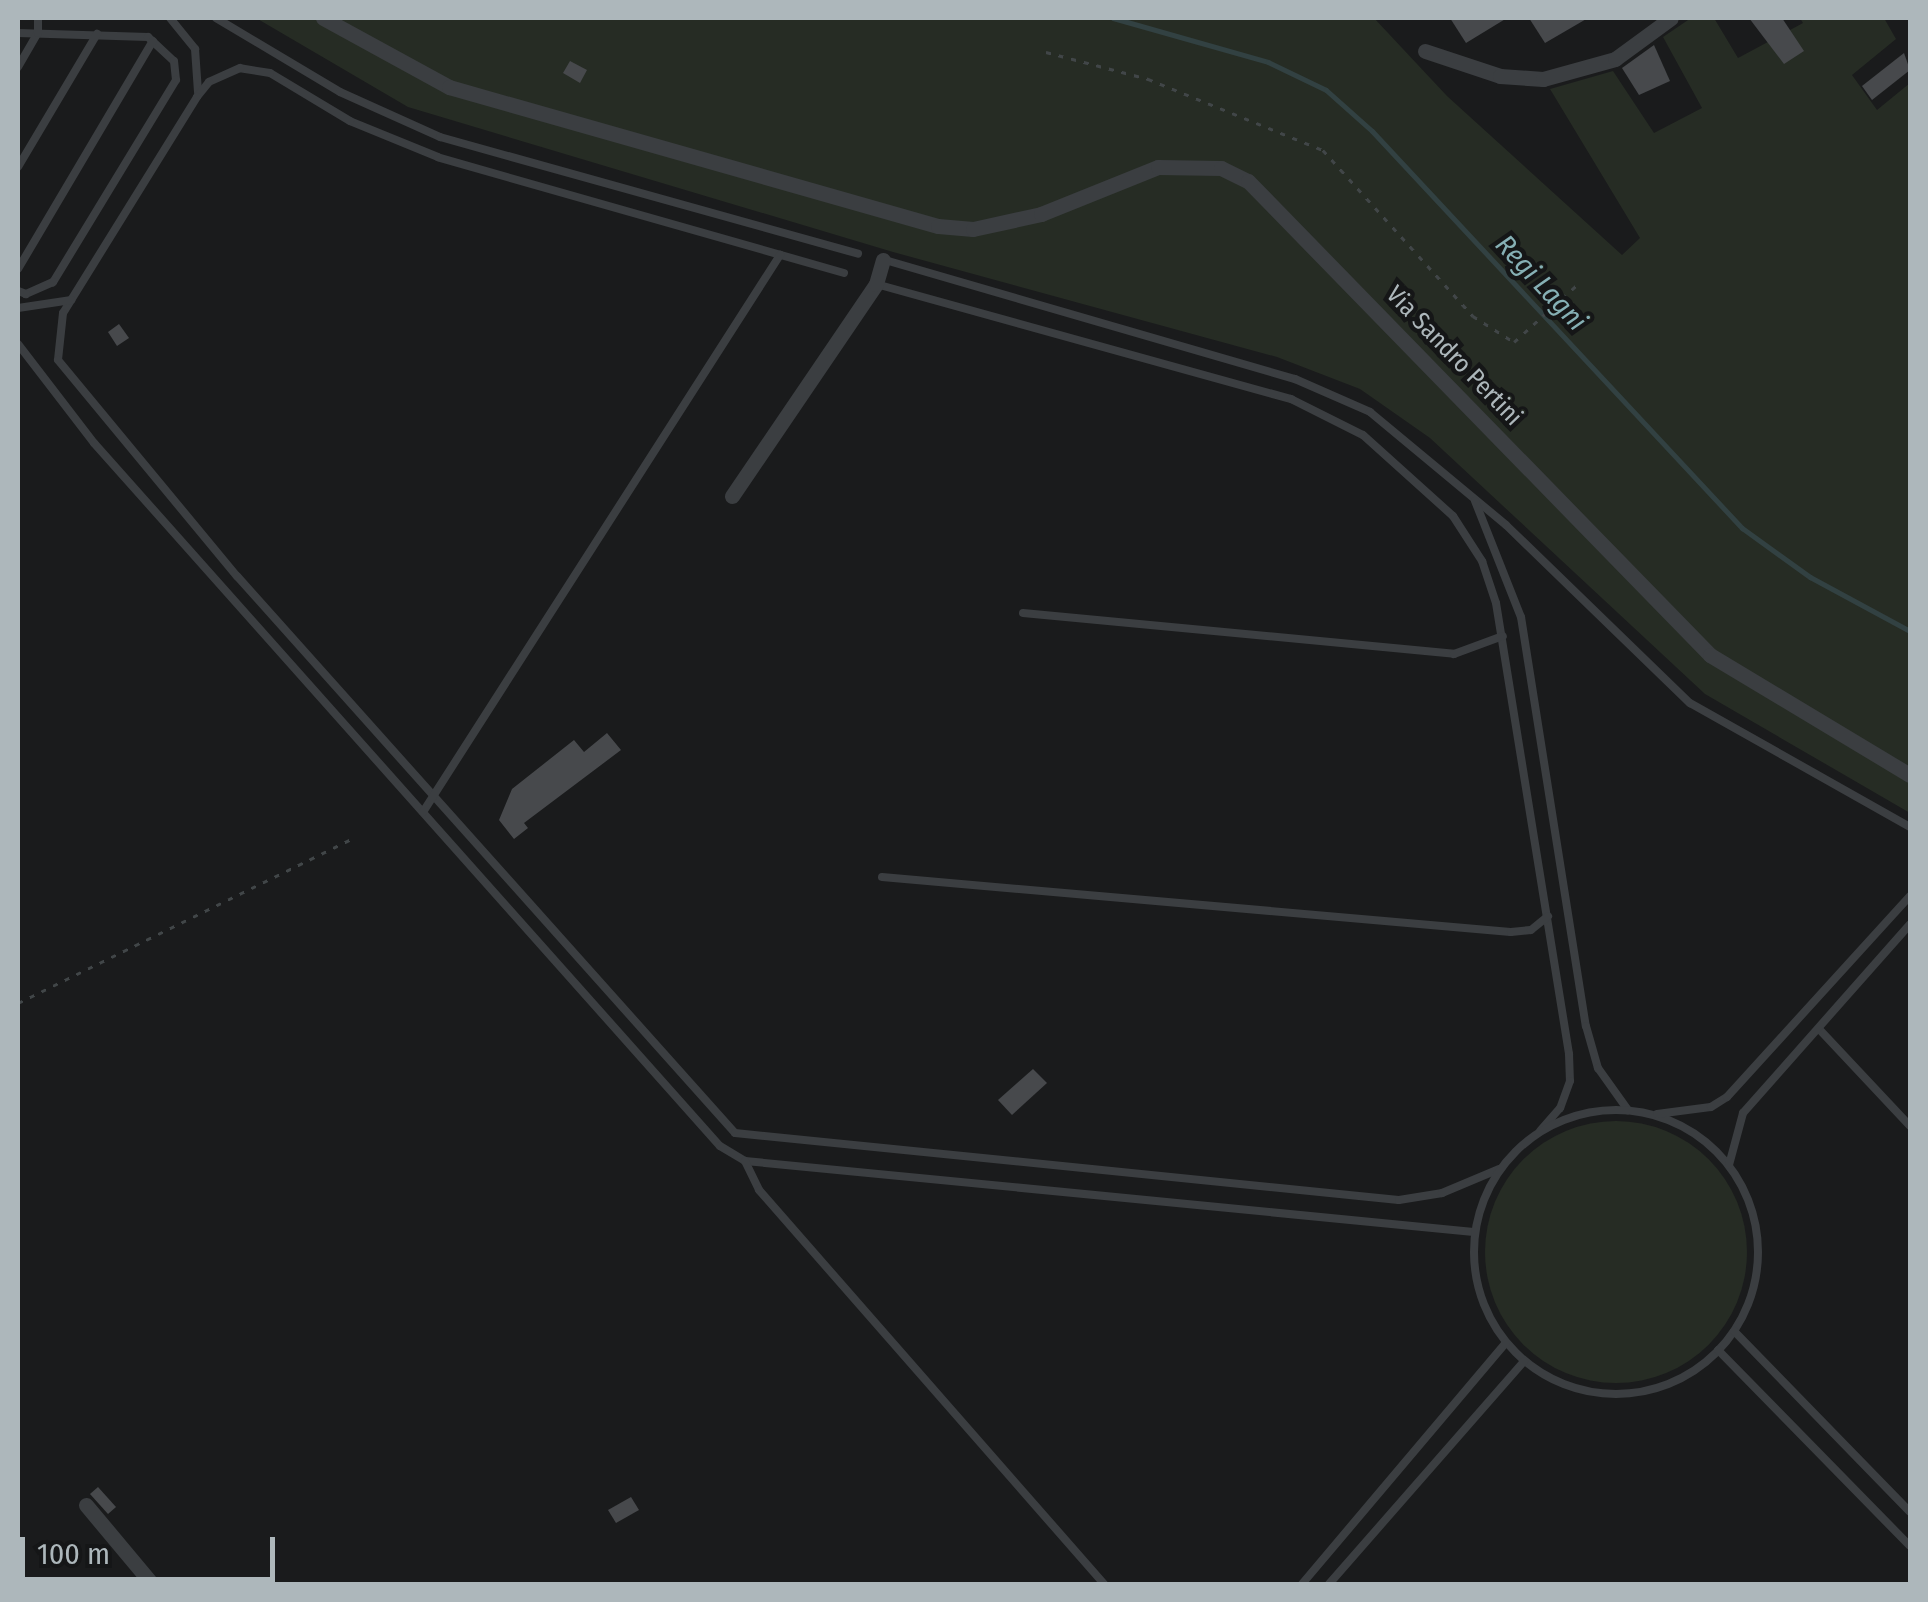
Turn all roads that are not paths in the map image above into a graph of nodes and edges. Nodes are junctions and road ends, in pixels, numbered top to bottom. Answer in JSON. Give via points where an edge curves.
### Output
{"nodes":[{"id":1,"x":38,"y":18,"type":"edge"},
{"id":2,"x":170,"y":18,"type":"edge"},
{"id":3,"x":216,"y":18,"type":"edge"},
{"id":4,"x":323,"y":18,"type":"edge"},
{"id":5,"x":1671,"y":18,"type":"edge"},
{"id":6,"x":18,"y":33,"type":"edge"},
{"id":7,"x":38,"y":33,"type":"junction"},
{"id":8,"x":98,"y":34,"type":"junction"},
{"id":9,"x":154,"y":41,"type":"junction"},
{"id":10,"x":1425,"y":51,"type":"dead end"},
{"id":11,"x":18,"y":67,"type":"edge"},
{"id":12,"x":197,"y":97,"type":"junction"},
{"id":13,"x":18,"y":167,"type":"edge"},
{"id":14,"x":858,"y":254,"type":"dead end"},
{"id":15,"x":780,"y":255,"type":"junction"},
{"id":16,"x":883,"y":260,"type":"joint"},
{"id":17,"x":18,"y":270,"type":"edge"},
{"id":18,"x":844,"y":273,"type":"dead end"},
{"id":19,"x":876,"y":284,"type":"junction"},
{"id":20,"x":18,"y":291,"type":"edge"},
{"id":21,"x":71,"y":300,"type":"junction"},
{"id":22,"x":18,"y":308,"type":"edge"},
{"id":23,"x":18,"y":344,"type":"edge"},
{"id":24,"x":732,"y":496,"type":"dead end"},
{"id":25,"x":1473,"y":497,"type":"junction"},
{"id":26,"x":1023,"y":613,"type":"dead end"},
{"id":27,"x":1503,"y":636,"type":"junction"},
{"id":28,"x":1910,"y":775,"type":"edge"},
{"id":29,"x":435,"y":793,"type":"junction"},
{"id":30,"x":423,"y":812,"type":"junction"},
{"id":31,"x":1910,"y":828,"type":"edge"},
{"id":32,"x":882,"y":877,"type":"dead end"},
{"id":33,"x":1910,"y":896,"type":"edge"},
{"id":34,"x":1548,"y":916,"type":"junction"},
{"id":35,"x":1910,"y":924,"type":"edge"},
{"id":36,"x":1819,"y":1029,"type":"junction"},
{"id":37,"x":1628,"y":1110,"type":"junction"},
{"id":38,"x":1655,"y":1114,"type":"junction"},
{"id":39,"x":1910,"y":1126,"type":"edge"},
{"id":40,"x":1540,"y":1131,"type":"junction"},
{"id":41,"x":745,"y":1161,"type":"junction"},
{"id":42,"x":1729,"y":1165,"type":"junction"},
{"id":43,"x":1499,"y":1169,"type":"junction"},
{"id":44,"x":1474,"y":1232,"type":"junction"},
{"id":45,"x":1734,"y":1331,"type":"junction"},
{"id":46,"x":1506,"y":1344,"type":"junction"},
{"id":47,"x":1718,"y":1350,"type":"junction"},
{"id":48,"x":1524,"y":1361,"type":"junction"},
{"id":49,"x":86,"y":1505,"type":"dead end"},
{"id":50,"x":1910,"y":1512,"type":"edge"},
{"id":51,"x":1910,"y":1546,"type":"edge"},
{"id":52,"x":152,"y":1584,"type":"edge"},
{"id":53,"x":1104,"y":1584,"type":"edge"},
{"id":54,"x":1302,"y":1584,"type":"edge"},
{"id":55,"x":1330,"y":1584,"type":"edge"}],
"edges":[{"from":1,"to":7,"type":"lane"},
{"from":2,"to":12,"type":"lane","via":[[195,49]]},
{"from":3,"to":14,"type":"lane","via":[[340,92],[440,137]]},
{"from":4,"to":28,"type":"street","name":"Via Sandro Pertini","via":[[449,88],[906,218],[972,229],[1041,214],[1158,167],[1192,162],[1248,181],[1710,655]]},
{"from":5,"to":10,"type":"street","via":[[1615,59],[1543,79],[1500,76]]},
{"from":6,"to":7,"type":"lane"},
{"from":7,"to":8,"type":"lane"},
{"from":7,"to":11,"type":"lane"},
{"from":8,"to":9,"type":"lane"},
{"from":8,"to":13,"type":"lane"},
{"from":9,"to":17,"type":"lane"},
{"from":9,"to":20,"type":"lane","via":[[174,62],[176,80],[53,282]]},
{"from":12,"to":15,"type":"lane","via":[[226,72],[257,69],[375,134],[438,157]]},
{"from":12,"to":21,"type":"lane"},
{"from":15,"to":18,"type":"lane"},
{"from":15,"to":29,"type":"lane"},
{"from":16,"to":19,"type":"street"},
{"from":16,"to":25,"type":"lane","via":[[1336,394],[1397,432]]},
{"from":19,"to":24,"type":"street"},
{"from":19,"to":27,"type":"lane","via":[[1291,399],[1363,435],[1453,516],[1482,561]]},
{"from":21,"to":22,"type":"lane"},
{"from":21,"to":29,"type":"lane","via":[[57,334],[58,360],[70,382]]},
{"from":23,"to":30,"type":"lane","via":[[94,443]]},
{"from":25,"to":31,"type":"lane","via":[[1690,703]]},
{"from":25,"to":37,"type":"lane","via":[[1521,617],[1586,1026],[1598,1068]]},
{"from":26,"to":27,"type":"lane","via":[[1454,654]]},
{"from":27,"to":34,"type":"lane"},
{"from":29,"to":30,"type":"lane"},
{"from":29,"to":43,"type":"lane","via":[[746,1139],[1399,1200],[1442,1193]]},
{"from":30,"to":41,"type":"lane","via":[[720,1146]]},
{"from":32,"to":34,"type":"lane","via":[[1511,932],[1531,930]]},
{"from":33,"to":38,"type":"lane","via":[[1727,1097],[1711,1107]]},
{"from":34,"to":40,"type":"lane","via":[[1570,1081],[1560,1108]]},
{"from":35,"to":36,"type":"lane"},
{"from":36,"to":39,"type":"lane"},
{"from":36,"to":42,"type":"lane","via":[[1743,1113]]},
{"from":37,"to":38,"type":"lane"},
{"from":37,"to":40,"type":"lane","via":[[1582,1113]]},
{"from":38,"to":42,"type":"lane","via":[[1708,1143]]},
{"from":40,"to":43,"type":"lane"},
{"from":41,"to":44,"type":"lane"},
{"from":41,"to":53,"type":"lane","via":[[759,1190]]},
{"from":42,"to":45,"type":"lane","via":[[1757,1230],[1750,1300]]},
{"from":43,"to":44,"type":"lane"},
{"from":44,"to":46,"type":"lane","via":[[1478,1291]]},
{"from":45,"to":47,"type":"lane"},
{"from":45,"to":50,"type":"lane"},
{"from":46,"to":48,"type":"lane"},
{"from":46,"to":54,"type":"lane"},
{"from":47,"to":48,"type":"lane","via":[[1691,1373],[1624,1394],[1554,1380]]},
{"from":47,"to":51,"type":"lane"},
{"from":48,"to":55,"type":"lane"},
{"from":49,"to":52,"type":"street"}]}
